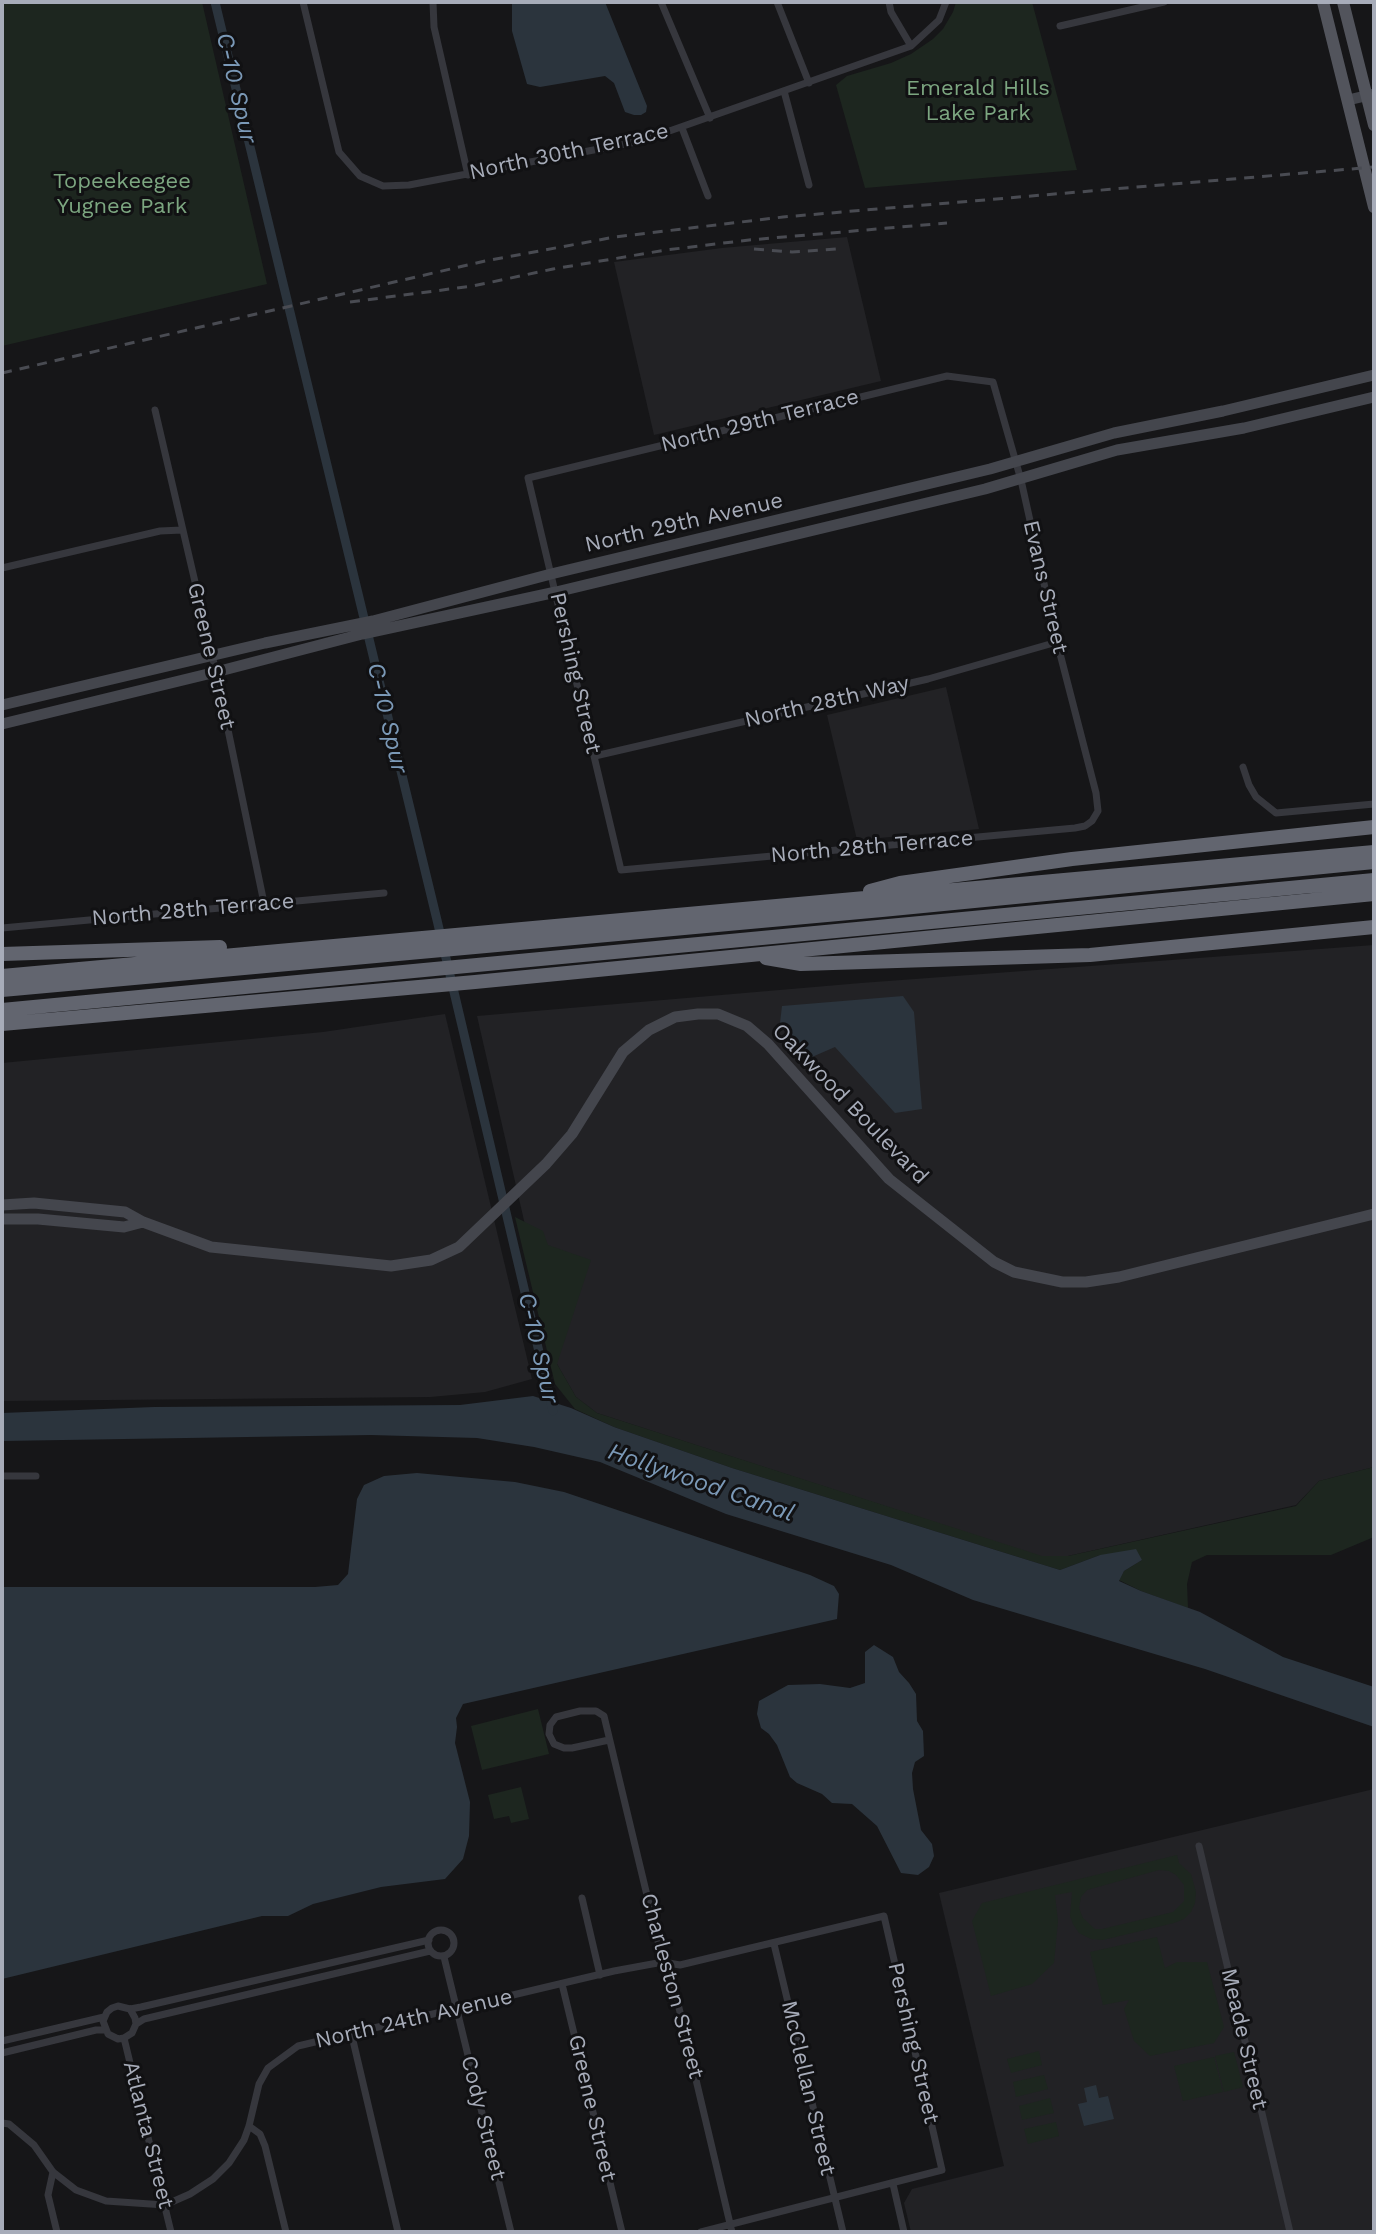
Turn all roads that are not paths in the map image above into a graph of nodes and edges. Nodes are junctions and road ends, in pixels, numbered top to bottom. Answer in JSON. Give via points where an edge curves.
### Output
{"nodes":[{"id":1,"x":303,"y":2,"type":"edge"},
{"id":2,"x":433,"y":2,"type":"edge"},
{"id":3,"x":661,"y":2,"type":"edge"},
{"id":4,"x":777,"y":2,"type":"edge"},
{"id":5,"x":889,"y":2,"type":"edge"},
{"id":6,"x":946,"y":2,"type":"edge"},
{"id":7,"x":1164,"y":2,"type":"edge"},
{"id":8,"x":1323,"y":2,"type":"edge"},
{"id":9,"x":1343,"y":2,"type":"edge"},
{"id":10,"x":1060,"y":26,"type":"dead end"},
{"id":11,"x":911,"y":46,"type":"junction"},
{"id":12,"x":809,"y":83,"type":"junction"},
{"id":13,"x":784,"y":91,"type":"junction"},
{"id":14,"x":1371,"y":100,"type":"edge"},
{"id":15,"x":1349,"y":105,"type":"junction"},
{"id":16,"x":710,"y":118,"type":"junction"},
{"id":17,"x":1374,"y":125,"type":"edge"},
{"id":18,"x":682,"y":128,"type":"junction"},
{"id":19,"x":468,"y":175,"type":"junction"},
{"id":20,"x":809,"y":185,"type":"dead end"},
{"id":21,"x":708,"y":196,"type":"dead end"},
{"id":22,"x":1374,"y":207,"type":"edge"},
{"id":23,"x":1374,"y":375,"type":"edge"},
{"id":24,"x":993,"y":382,"type":"joint"},
{"id":25,"x":1374,"y":397,"type":"edge"},
{"id":26,"x":155,"y":410,"type":"dead end"},
{"id":27,"x":1015,"y":461,"type":"junction"},
{"id":28,"x":528,"y":478,"type":"joint"},
{"id":29,"x":1021,"y":480,"type":"junction"},
{"id":30,"x":182,"y":530,"type":"junction"},
{"id":31,"x":2,"y":568,"type":"edge"},
{"id":32,"x":551,"y":574,"type":"junction"},
{"id":33,"x":556,"y":592,"type":"junction"},
{"id":34,"x":374,"y":626,"type":"junction"},
{"id":35,"x":360,"y":629,"type":"junction"},
{"id":36,"x":1057,"y":642,"type":"junction"},
{"id":37,"x":212,"y":656,"type":"junction"},
{"id":38,"x":216,"y":672,"type":"junction"},
{"id":39,"x":2,"y":705,"type":"edge"},
{"id":40,"x":2,"y":724,"type":"edge"},
{"id":41,"x":595,"y":756,"type":"junction"},
{"id":42,"x":1243,"y":767,"type":"dead end"},
{"id":43,"x":1096,"y":793,"type":"joint"},
{"id":44,"x":1374,"y":804,"type":"edge"},
{"id":45,"x":1374,"y":827,"type":"edge"},
{"id":46,"x":1374,"y":852,"type":"edge"},
{"id":47,"x":1374,"y":862,"type":"edge"},
{"id":48,"x":621,"y":870,"type":"joint"},
{"id":49,"x":1374,"y":880,"type":"edge"},
{"id":50,"x":384,"y":893,"type":"dead end"},
{"id":51,"x":1374,"y":894,"type":"edge"},
{"id":52,"x":834,"y":901,"type":"junction"},
{"id":53,"x":264,"y":903,"type":"junction"},
{"id":54,"x":1374,"y":927,"type":"edge"},
{"id":55,"x":2,"y":928,"type":"edge"},
{"id":56,"x":464,"y":941,"type":"junction"},
{"id":57,"x":276,"y":951,"type":"junction"},
{"id":58,"x":2,"y":954,"type":"edge"},
{"id":59,"x":746,"y":955,"type":"junction"},
{"id":60,"x":2,"y":976,"type":"edge"},
{"id":61,"x":2,"y":990,"type":"edge"},
{"id":62,"x":164,"y":1009,"type":"junction"},
{"id":63,"x":2,"y":1010,"type":"edge"},
{"id":64,"x":2,"y":1024,"type":"edge"},
{"id":65,"x":2,"y":1034,"type":"edge"},
{"id":66,"x":2,"y":1205,"type":"edge"},
{"id":67,"x":1374,"y":1214,"type":"edge"},
{"id":68,"x":2,"y":1219,"type":"edge"},
{"id":69,"x":143,"y":1222,"type":"junction"},
{"id":70,"x":2,"y":1476,"type":"edge"},
{"id":71,"x":36,"y":1476,"type":"dead end"},
{"id":72,"x":609,"y":1740,"type":"junction"},
{"id":73,"x":1199,"y":1846,"type":"dead end"},
{"id":74,"x":582,"y":1898,"type":"dead end"},
{"id":75,"x":884,"y":1916,"type":"joint"},
{"id":76,"x":429,"y":1940,"type":"junction"},
{"id":77,"x":774,"y":1944,"type":"junction"},
{"id":78,"x":430,"y":1951,"type":"junction"},
{"id":79,"x":444,"y":1957,"type":"junction"},
{"id":80,"x":663,"y":1962,"type":"junction"},
{"id":81,"x":600,"y":1975,"type":"junction"},
{"id":82,"x":562,"y":1984,"type":"junction"},
{"id":83,"x":130,"y":2009,"type":"junction"},
{"id":84,"x":456,"y":2009,"type":"junction"},
{"id":85,"x":104,"y":2017,"type":"junction"},
{"id":86,"x":136,"y":2024,"type":"junction"},
{"id":87,"x":105,"y":2030,"type":"junction"},
{"id":88,"x":351,"y":2032,"type":"junction"},
{"id":89,"x":124,"y":2038,"type":"junction"},
{"id":90,"x":2,"y":2041,"type":"edge"},
{"id":91,"x":2,"y":2053,"type":"edge"},
{"id":92,"x":2,"y":2123,"type":"edge"},
{"id":93,"x":249,"y":2126,"type":"junction"},
{"id":94,"x":53,"y":2172,"type":"junction"},
{"id":95,"x":893,"y":2184,"type":"junction"},
{"id":96,"x":835,"y":2198,"type":"junction"},
{"id":97,"x":165,"y":2205,"type":"junction"},
{"id":98,"x":731,"y":2228,"type":"edge"},
{"id":99,"x":57,"y":2232,"type":"edge"},
{"id":100,"x":171,"y":2232,"type":"edge"},
{"id":101,"x":286,"y":2232,"type":"edge"},
{"id":102,"x":398,"y":2232,"type":"edge"},
{"id":103,"x":511,"y":2232,"type":"edge"},
{"id":104,"x":622,"y":2232,"type":"edge"},
{"id":105,"x":701,"y":2232,"type":"edge"},
{"id":106,"x":843,"y":2232,"type":"edge"},
{"id":107,"x":904,"y":2232,"type":"edge"},
{"id":108,"x":1290,"y":2232,"type":"edge"}],
"edges":[{"from":1,"to":19,"type":"street","name":"North 30th Terrace","via":[[339,152],[360,176],[383,186]]},
{"from":2,"to":19,"type":"street"},
{"from":3,"to":16,"type":"street"},
{"from":4,"to":12,"type":"street"},
{"from":5,"to":11,"type":"street"},
{"from":6,"to":11,"type":"street","via":[[939,20]]},
{"from":7,"to":10,"type":"street"},
{"from":8,"to":15,"type":"main road"},
{"from":9,"to":14,"type":"main road"},
{"from":11,"to":12,"type":"street","name":"North 30th Terrace"},
{"from":12,"to":13,"type":"street","name":"North 30th Terrace"},
{"from":13,"to":16,"type":"street","name":"North 30th Terrace"},
{"from":13,"to":20,"type":"street"},
{"from":14,"to":15,"type":"street"},
{"from":14,"to":17,"type":"main road"},
{"from":15,"to":22,"type":"main road"},
{"from":16,"to":18,"type":"street","name":"North 30th Terrace"},
{"from":18,"to":19,"type":"street","name":"North 30th Terrace"},
{"from":18,"to":21,"type":"street"},
{"from":23,"to":27,"type":"street","name":"North 29th Avenue","via":[[1114,433]]},
{"from":24,"to":27,"type":"street","name":"Evans Street"},
{"from":24,"to":28,"type":"street","name":"North 29th Terrace","via":[[947,376]]},
{"from":25,"to":29,"type":"street","name":"North 29th Avenue","via":[[1244,428],[1117,450]]},
{"from":26,"to":30,"type":"street","name":"Greene Street"},
{"from":27,"to":29,"type":"street","name":"Evans Street"},
{"from":27,"to":32,"type":"street","name":"North 29th Avenue"},
{"from":28,"to":32,"type":"street","name":"Pershing Street"},
{"from":29,"to":33,"type":"street","name":"North 29th Avenue"},
{"from":29,"to":36,"type":"street","name":"Evans Street"},
{"from":30,"to":31,"type":"street"},
{"from":30,"to":37,"type":"street","name":"Greene Street"},
{"from":32,"to":33,"type":"street","name":"Pershing Street"},
{"from":32,"to":34,"type":"street","name":"North 29th Avenue"},
{"from":33,"to":34,"type":"street","name":"North 29th Avenue"},
{"from":33,"to":41,"type":"street","name":"Pershing Street"},
{"from":34,"to":35,"type":"street","name":"North 29th Avenue"},
{"from":35,"to":37,"type":"street","name":"North 29th Avenue"},
{"from":35,"to":38,"type":"street","name":"North 29th Avenue"},
{"from":36,"to":41,"type":"street","name":"North 28th Way","via":[[928,679]]},
{"from":36,"to":43,"type":"street","name":"Evans Street"},
{"from":37,"to":38,"type":"street","name":"Greene Street"},
{"from":37,"to":39,"type":"street","name":"North 29th Avenue"},
{"from":38,"to":40,"type":"street","name":"North 29th Avenue"},
{"from":38,"to":53,"type":"street","name":"Greene Street"},
{"from":41,"to":48,"type":"street","name":"Pershing Street"},
{"from":42,"to":44,"type":"street","via":[[1256,797],[1276,813]]},
{"from":43,"to":48,"type":"street","name":"North 28th Terrace","via":[[1098,811],[1082,827]]},
{"from":45,"to":52,"type":"highway","via":[[1072,859],[900,883]]},
{"from":46,"to":52,"type":"highway"},
{"from":47,"to":56,"type":"highway"},
{"from":49,"to":63,"type":"highway"},
{"from":50,"to":53,"type":"street","name":"North 28th Terrace"},
{"from":51,"to":59,"type":"highway"},
{"from":52,"to":56,"type":"highway"},
{"from":53,"to":55,"type":"street","name":"North 28th Terrace"},
{"from":54,"to":59,"type":"highway","via":[[1090,955],[801,964]]},
{"from":56,"to":57,"type":"highway","via":[[417,937]]},
{"from":56,"to":61,"type":"highway","via":[[424,952]]},
{"from":57,"to":58,"type":"highway","via":[[252,946]]},
{"from":57,"to":60,"type":"highway"},
{"from":59,"to":62,"type":"highway"},
{"from":62,"to":64,"type":"highway"},
{"from":62,"to":65,"type":"highway"},
{"from":66,"to":69,"type":"street","name":"Oakwood Boulevard","via":[[125,1212]]},
{"from":67,"to":69,"type":"street","name":"Oakwood Boulevard","via":[[1119,1277],[1062,1282],[1014,1272],[889,1179],[747,1026],[718,1014],[698,1014],[675,1017],[649,1030],[623,1052],[572,1134],[546,1164],[459,1247],[442,1256],[391,1266],[211,1247]]},
{"from":68,"to":69,"type":"street","name":"Oakwood Boulevard","via":[[124,1227]]},
{"from":70,"to":71,"type":"street"},
{"from":72,"to":72,"type":"street","name":"Charleston Street","via":[[564,1748],[554,1744],[550,1725],[556,1717],[596,1711],[604,1716]]},
{"from":72,"to":80,"type":"street","name":"Charleston Street"},
{"from":73,"to":108,"type":"street","name":"Meade Street"},
{"from":74,"to":81,"type":"street"},
{"from":75,"to":77,"type":"street","name":"North 24th Avenue"},
{"from":75,"to":95,"type":"street","name":"Pershing Street","via":[[942,2170]]},
{"from":76,"to":78,"type":"street"},
{"from":76,"to":79,"type":"street","via":[[437,1931],[450,1933],[455,1945]]},
{"from":76,"to":83,"type":"street"},
{"from":77,"to":80,"type":"street","name":"North 24th Avenue","via":[[680,1965]]},
{"from":77,"to":96,"type":"street","name":"McClellan Street"},
{"from":78,"to":79,"type":"street"},
{"from":78,"to":86,"type":"street"},
{"from":79,"to":84,"type":"street","name":"Cody Street"},
{"from":80,"to":81,"type":"street","name":"North 24th Avenue"},
{"from":80,"to":98,"type":"street","name":"Charleston Street","via":[[671,1974]]},
{"from":81,"to":82,"type":"street","name":"North 24th Avenue"},
{"from":82,"to":84,"type":"street","name":"North 24th Avenue"},
{"from":82,"to":104,"type":"street","name":"Greene Street"},
{"from":83,"to":85,"type":"street","via":[[118,2006]]},
{"from":83,"to":86,"type":"street"},
{"from":84,"to":88,"type":"street","name":"North 24th Avenue"},
{"from":84,"to":103,"type":"street","name":"Cody Street"},
{"from":85,"to":87,"type":"street"},
{"from":85,"to":90,"type":"street"},
{"from":86,"to":89,"type":"street"},
{"from":87,"to":89,"type":"street"},
{"from":87,"to":91,"type":"street"},
{"from":88,"to":93,"type":"street","name":"North 24th Avenue","via":[[298,2046],[268,2068]]},
{"from":88,"to":102,"type":"street"},
{"from":89,"to":97,"type":"street","name":"Atlanta Street"},
{"from":92,"to":94,"type":"street","via":[[34,2145]]},
{"from":93,"to":97,"type":"street","name":"North 24th Avenue","via":[[229,2163],[213,2179]]},
{"from":93,"to":101,"type":"street","via":[[265,2146]]},
{"from":94,"to":97,"type":"street","via":[[76,2190],[106,2201]]},
{"from":94,"to":99,"type":"street","via":[[48,2195]]},
{"from":95,"to":96,"type":"street"},
{"from":95,"to":107,"type":"street"},
{"from":96,"to":98,"type":"street"},
{"from":96,"to":106,"type":"street","name":"McClellan Street"},
{"from":97,"to":100,"type":"street","name":"Atlanta Street"},
{"from":98,"to":105,"type":"street"}]}
